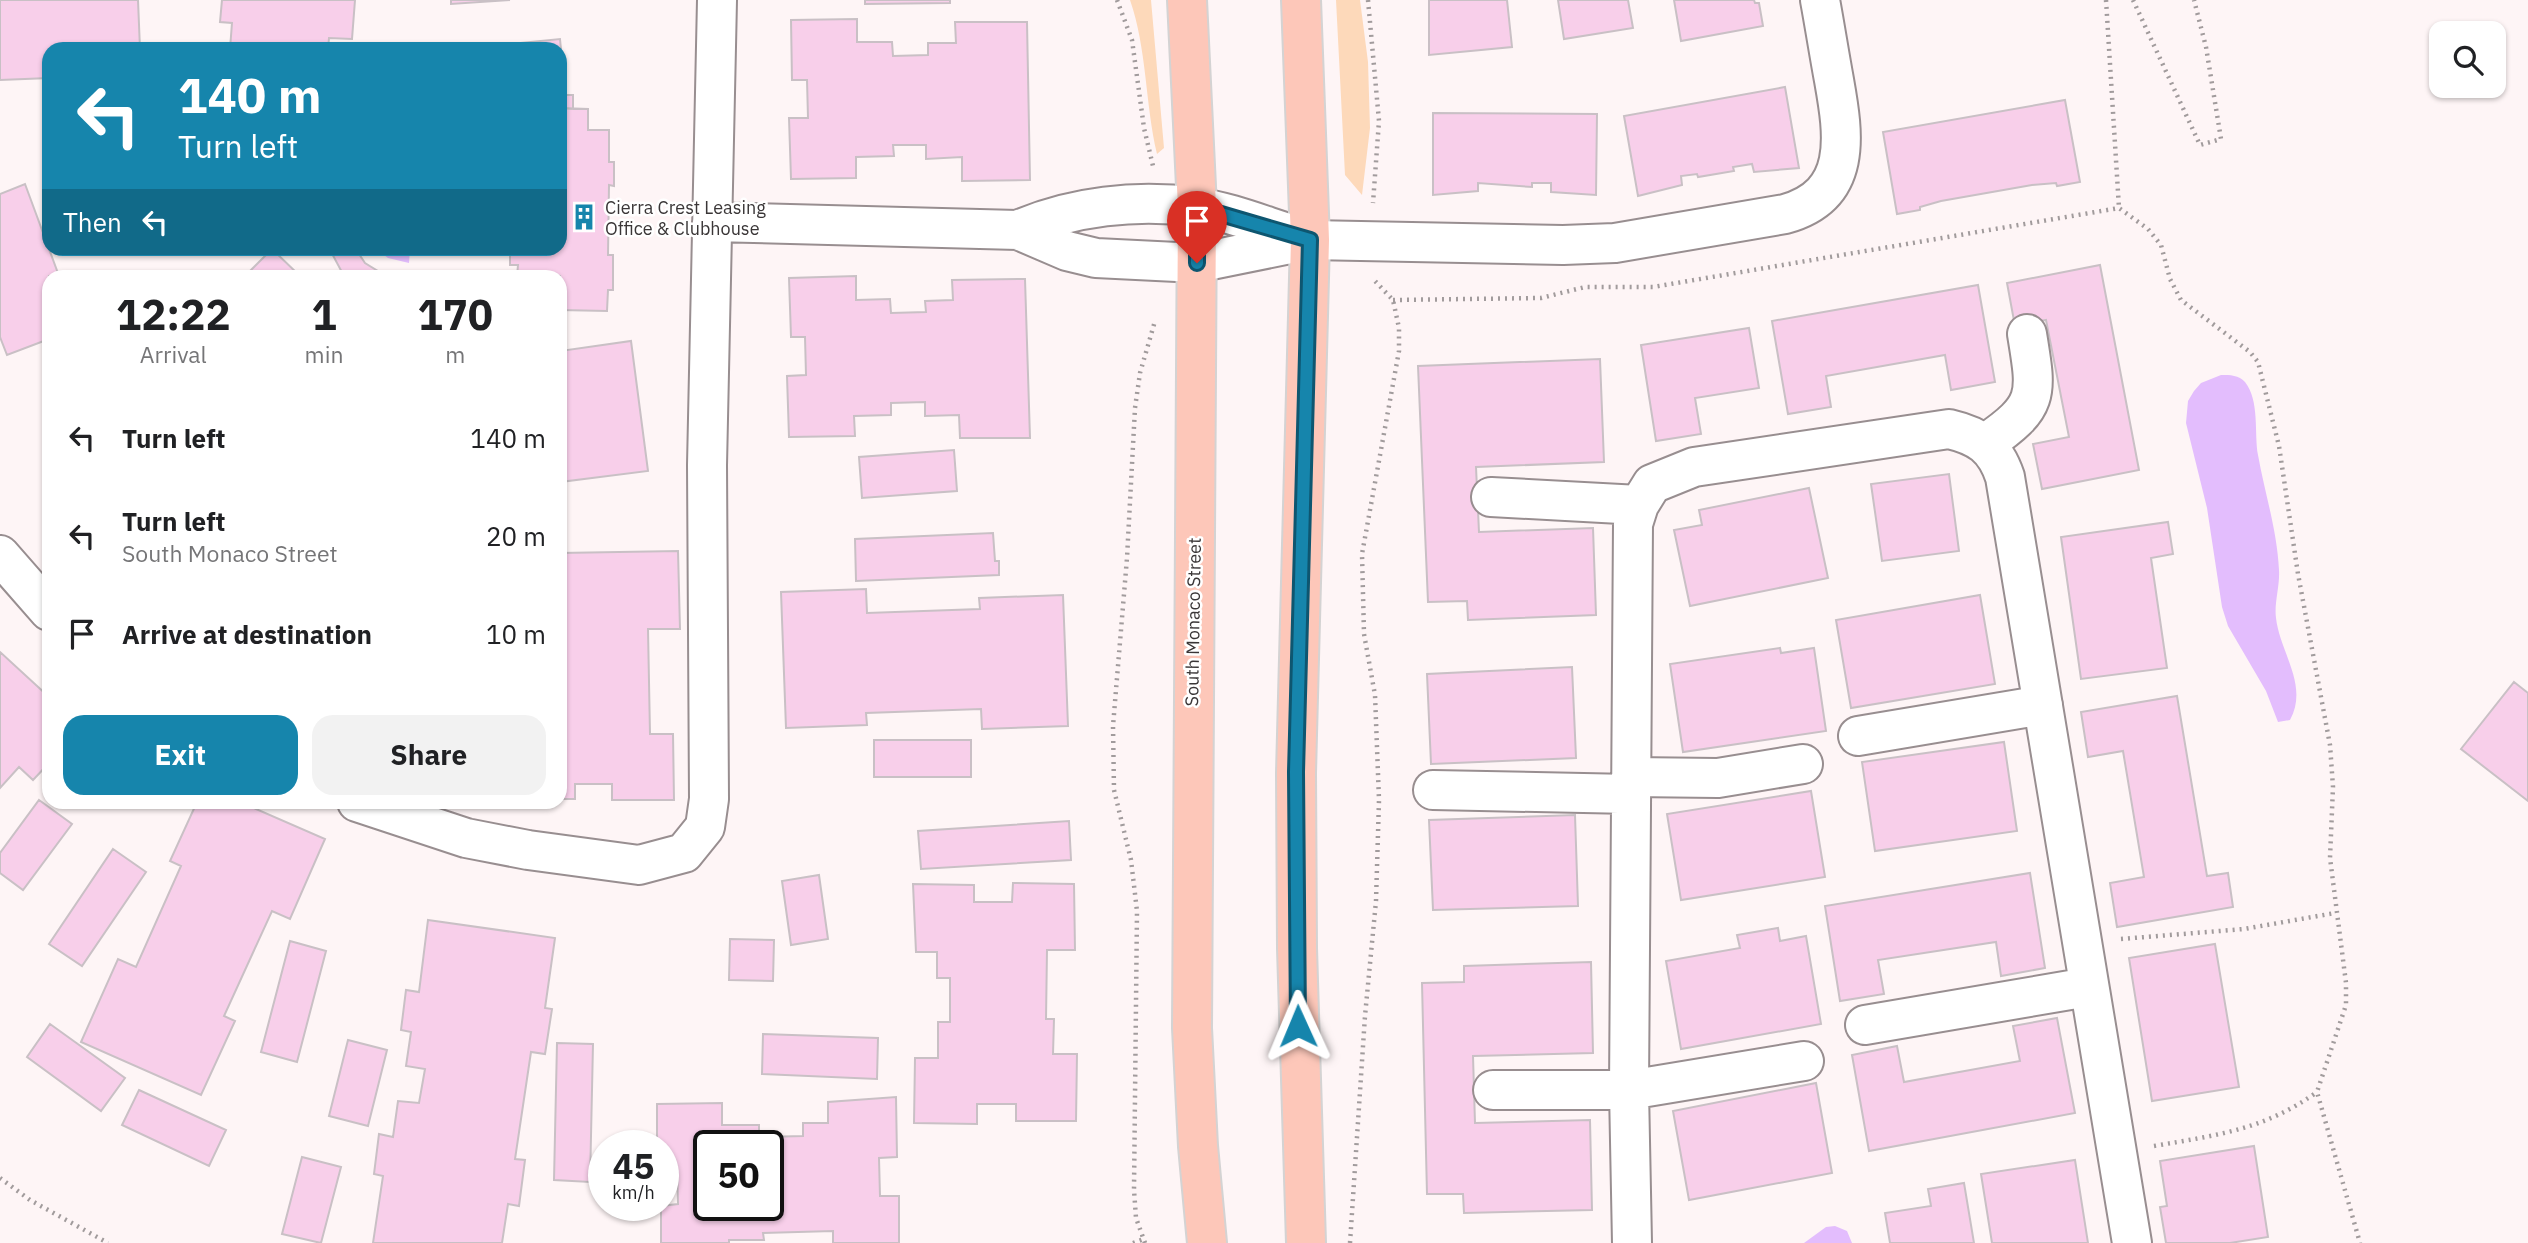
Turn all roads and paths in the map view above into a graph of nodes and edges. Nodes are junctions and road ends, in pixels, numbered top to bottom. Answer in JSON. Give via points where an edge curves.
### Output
{"nodes":[{"id":1,"x":717,"y":0,"type":"edge"},
{"id":2,"x":1117,"y":0,"type":"edge"},
{"id":3,"x":1187,"y":0,"type":"edge"},
{"id":4,"x":1301,"y":0,"type":"edge"},
{"id":5,"x":1368,"y":0,"type":"edge"},
{"id":6,"x":1820,"y":0,"type":"edge"},
{"id":7,"x":2106,"y":0,"type":"edge"},
{"id":8,"x":2133,"y":0,"type":"edge"},
{"id":9,"x":2194,"y":0,"type":"edge"},
{"id":10,"x":1158,"y":206,"type":"junction"},
{"id":11,"x":1197,"y":207,"type":"junction"},
{"id":12,"x":2119,"y":208,"type":"junction"},
{"id":13,"x":712,"y":222,"type":"junction"},
{"id":14,"x":1018,"y":230,"type":"junction"},
{"id":15,"x":1310,"y":240,"type":"junction"},
{"id":16,"x":1371,"y":242,"type":"junction"},
{"id":17,"x":1157,"y":262,"type":"junction"},
{"id":18,"x":1197,"y":263,"type":"junction"},
{"id":19,"x":1393,"y":300,"type":"junction"},
{"id":20,"x":2027,"y":334,"type":"dead end"},
{"id":21,"x":1986,"y":443,"type":"junction"},
{"id":22,"x":1491,"y":497,"type":"dead end"},
{"id":23,"x":1639,"y":505,"type":"junction"},
{"id":24,"x":0,"y":555,"type":"edge"},
{"id":25,"x":42,"y":603,"type":"edge"},
{"id":26,"x":2043,"y":705,"type":"junction"},
{"id":27,"x":1858,"y":736,"type":"dead end"},
{"id":28,"x":1803,"y":764,"type":"dead end"},
{"id":29,"x":1631,"y":785,"type":"junction"},
{"id":30,"x":1433,"y":790,"type":"dead end"},
{"id":31,"x":378,"y":809,"type":"edge"},
{"id":32,"x":2335,"y":913,"type":"junction"},
{"id":33,"x":2081,"y":943,"type":"junction"},
{"id":34,"x":2088,"y":987,"type":"junction"},
{"id":35,"x":1865,"y":1026,"type":"dead end"},
{"id":36,"x":1804,"y":1061,"type":"dead end"},
{"id":37,"x":1493,"y":1090,"type":"dead end"},
{"id":38,"x":1629,"y":1090,"type":"junction"},
{"id":39,"x":2317,"y":1091,"type":"junction"},
{"id":40,"x":2116,"y":1153,"type":"junction"},
{"id":41,"x":0,"y":1178,"type":"edge"},
{"id":42,"x":1145,"y":1241,"type":"edge"},
{"id":43,"x":108,"y":1243,"type":"edge"},
{"id":44,"x":1133,"y":1243,"type":"edge"},
{"id":45,"x":1207,"y":1243,"type":"edge"},
{"id":46,"x":1306,"y":1243,"type":"edge"},
{"id":47,"x":1350,"y":1243,"type":"edge"},
{"id":48,"x":1632,"y":1243,"type":"edge"},
{"id":49,"x":2132,"y":1243,"type":"edge"},
{"id":50,"x":2360,"y":1243,"type":"edge"}],
"edges":[{"from":1,"to":13,"type":"street"},
{"from":2,"to":10,"type":"path","via":[[1132,40]]},
{"from":3,"to":11,"type":"main road","name":"South Monaco Street"},
{"from":4,"to":15,"type":"main road"},
{"from":5,"to":16,"type":"path","via":[[1379,121]]},
{"from":6,"to":16,"type":"street","via":[[1842,139],[1832,181],[1805,208],[1615,243]]},
{"from":7,"to":12,"type":"path"},
{"from":8,"to":9,"type":"path","via":[[2200,145],[2221,139]]},
{"from":10,"to":11,"type":"street"},
{"from":10,"to":14,"type":"street","via":[[1083,209]]},
{"from":11,"to":15,"type":"street"},
{"from":11,"to":18,"type":"main road","name":"South Monaco Street"},
{"from":12,"to":19,"type":"path","via":[[1653,287],[1585,287],[1541,298]]},
{"from":12,"to":32,"type":"path","via":[[2161,245],[2180,300],[2250,352],[2266,387],[2328,732]]},
{"from":13,"to":14,"type":"street"},
{"from":13,"to":31,"type":"street","via":[[707,466],[709,799],[705,827],[684,853],[639,865],[466,838]]},
{"from":14,"to":17,"type":"street","via":[[1067,251]]},
{"from":15,"to":16,"type":"street"},
{"from":15,"to":18,"type":"street"},
{"from":15,"to":46,"type":"main road","via":[[1296,772]]},
{"from":16,"to":19,"type":"path","via":[[1371,275]]},
{"from":17,"to":18,"type":"street"},
{"from":17,"to":42,"type":"path","via":[[1158,308],[1139,373],[1135,408],[1113,726],[1114,790],[1131,860],[1137,911],[1134,1190],[1136,1217]]},
{"from":18,"to":45,"type":"main road","name":"South Monaco Street","via":[[1192,1015]]},
{"from":19,"to":47,"type":"path","via":[[1399,328],[1397,374],[1362,554],[1364,634],[1375,695],[1379,800],[1376,901]]},
{"from":20,"to":21,"type":"street","via":[[2034,375],[2032,397],[2021,416]]},
{"from":21,"to":23,"type":"street","via":[[1949,429],[1694,467],[1652,484]]},
{"from":21,"to":26,"type":"street","via":[[1999,457],[2005,477]]},
{"from":22,"to":23,"type":"street"},
{"from":23,"to":29,"type":"street","via":[[1633,524]]},
{"from":24,"to":25,"type":"street"},
{"from":26,"to":27,"type":"street"},
{"from":26,"to":33,"type":"street"},
{"from":28,"to":29,"type":"street","via":[[1718,778]]},
{"from":29,"to":30,"type":"street"},
{"from":29,"to":38,"type":"street"},
{"from":32,"to":33,"type":"path","via":[[2245,929]]},
{"from":32,"to":39,"type":"path","via":[[2346,1005]]},
{"from":33,"to":34,"type":"street"},
{"from":34,"to":35,"type":"street"},
{"from":34,"to":40,"type":"street"},
{"from":36,"to":38,"type":"street"},
{"from":37,"to":38,"type":"street"},
{"from":38,"to":48,"type":"street"},
{"from":39,"to":40,"type":"path","via":[[2294,1109],[2262,1124]]},
{"from":39,"to":50,"type":"path"},
{"from":40,"to":49,"type":"street"},
{"from":41,"to":43,"type":"path"},
{"from":42,"to":44,"type":"path"}]}
